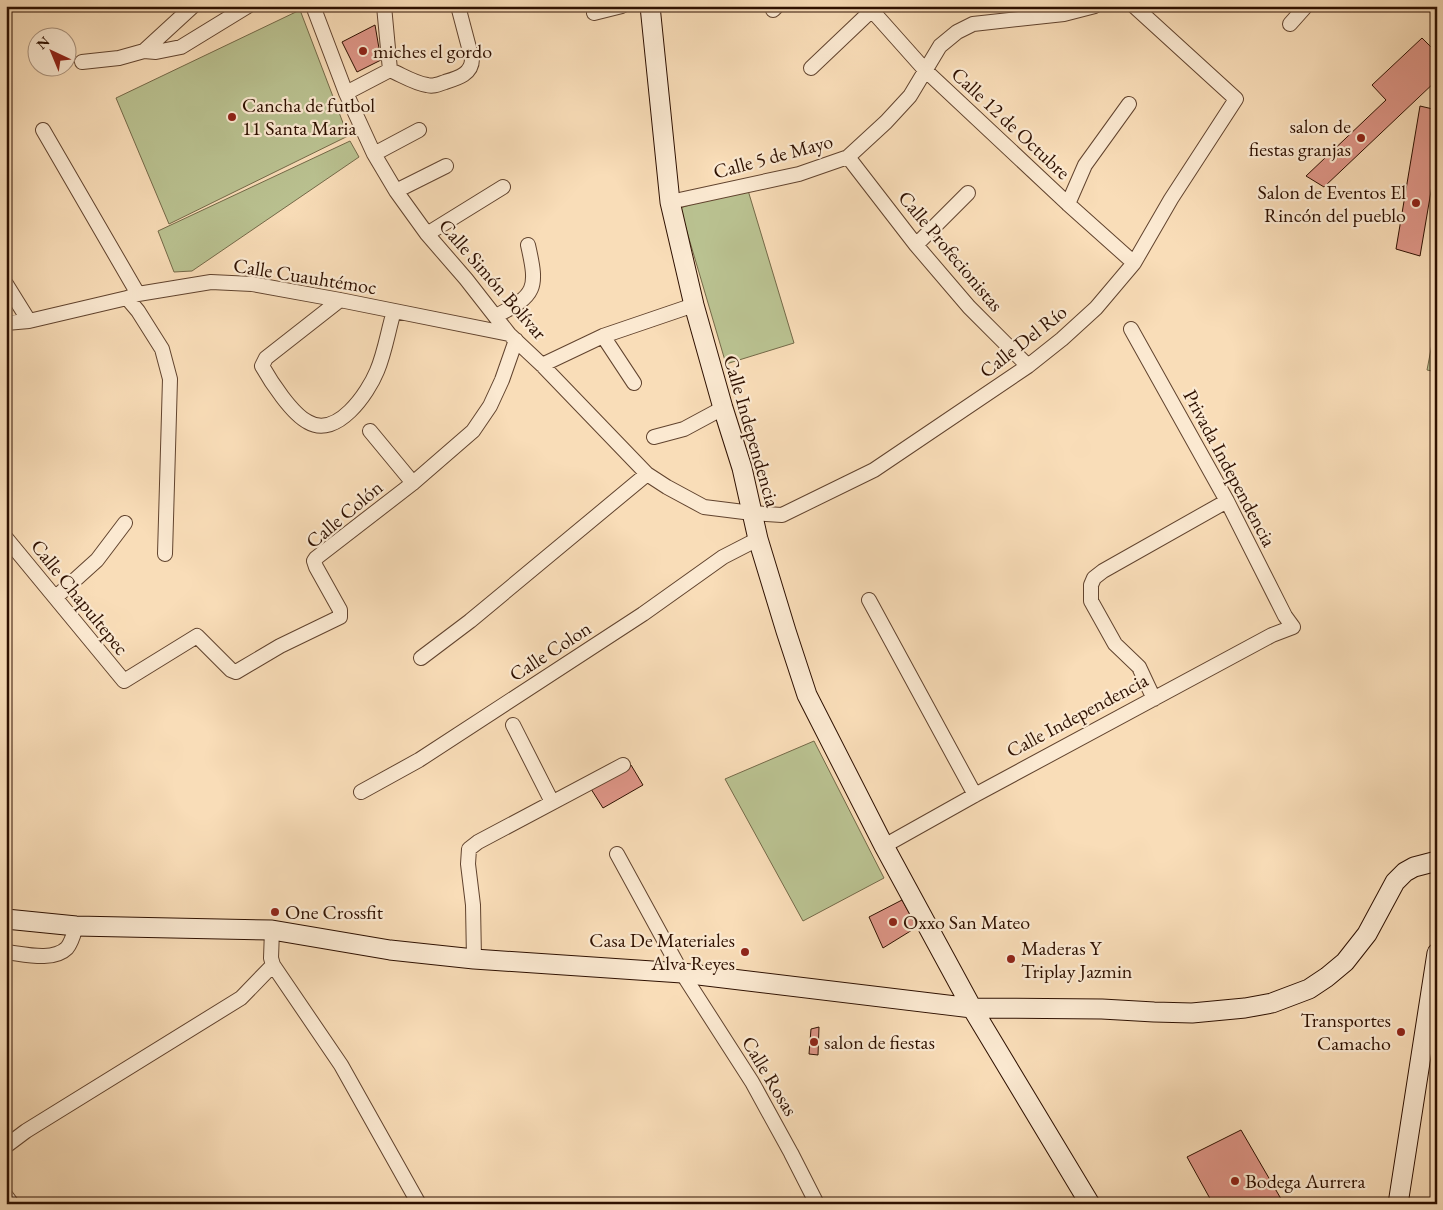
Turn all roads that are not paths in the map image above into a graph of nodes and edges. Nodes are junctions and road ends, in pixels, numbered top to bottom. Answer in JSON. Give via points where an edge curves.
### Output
{"nodes":[{"id":1,"x":193,"y":6,"type":"edge"},
{"id":2,"x":248,"y":6,"type":"edge"},
{"id":3,"x":313,"y":6,"type":"edge"},
{"id":4,"x":384,"y":6,"type":"edge"},
{"id":5,"x":458,"y":6,"type":"edge"},
{"id":6,"x":622,"y":6,"type":"edge"},
{"id":7,"x":650,"y":6,"type":"edge"},
{"id":8,"x":1095,"y":6,"type":"edge"},
{"id":9,"x":1134,"y":6,"type":"edge"},
{"id":10,"x":1306,"y":6,"type":"edge"},
{"id":11,"x":870,"y":8,"type":"edge"},
{"id":12,"x":594,"y":13,"type":"dead end"},
{"id":13,"x":1290,"y":24,"type":"dead end"},
{"id":14,"x":144,"y":52,"type":"junction"},
{"id":15,"x":82,"y":62,"type":"dead end"},
{"id":16,"x":811,"y":68,"type":"dead end"},
{"id":17,"x":390,"y":70,"type":"junction"},
{"id":18,"x":925,"y":70,"type":"junction"},
{"id":19,"x":346,"y":93,"type":"junction"},
{"id":20,"x":1129,"y":104,"type":"dead end"},
{"id":21,"x":43,"y":130,"type":"dead end"},
{"id":22,"x":418,"y":130,"type":"dead end"},
{"id":23,"x":374,"y":154,"type":"junction"},
{"id":24,"x":848,"y":157,"type":"junction"},
{"id":25,"x":446,"y":166,"type":"dead end"},
{"id":26,"x":503,"y":187,"type":"dead end"},
{"id":27,"x":396,"y":191,"type":"junction"},
{"id":28,"x":968,"y":193,"type":"dead end"},
{"id":29,"x":670,"y":202,"type":"junction"},
{"id":30,"x":1068,"y":204,"type":"junction"},
{"id":31,"x":427,"y":234,"type":"junction"},
{"id":32,"x":528,"y":245,"type":"dead end"},
{"id":33,"x":916,"y":245,"type":"junction"},
{"id":34,"x":1134,"y":263,"type":"junction"},
{"id":35,"x":6,"y":284,"type":"edge"},
{"id":36,"x":133,"y":296,"type":"junction"},
{"id":37,"x":340,"y":300,"type":"junction"},
{"id":38,"x":694,"y":304,"type":"junction"},
{"id":39,"x":394,"y":311,"type":"junction"},
{"id":40,"x":496,"y":316,"type":"junction"},
{"id":41,"x":29,"y":321,"type":"junction"},
{"id":42,"x":6,"y":323,"type":"edge"},
{"id":43,"x":1131,"y":330,"type":"dead end"},
{"id":44,"x":603,"y":336,"type":"junction"},
{"id":45,"x":512,"y":337,"type":"junction"},
{"id":46,"x":542,"y":365,"type":"junction"},
{"id":47,"x":1028,"y":366,"type":"junction"},
{"id":48,"x":634,"y":383,"type":"dead end"},
{"id":49,"x":723,"y":408,"type":"junction"},
{"id":50,"x":370,"y":431,"type":"dead end"},
{"id":51,"x":654,"y":437,"type":"dead end"},
{"id":52,"x":647,"y":474,"type":"junction"},
{"id":53,"x":413,"y":483,"type":"junction"},
{"id":54,"x":1227,"y":501,"type":"junction"},
{"id":55,"x":752,"y":513,"type":"junction"},
{"id":56,"x":124,"y":523,"type":"dead end"},
{"id":57,"x":6,"y":538,"type":"edge"},
{"id":58,"x":758,"y":539,"type":"junction"},
{"id":59,"x":165,"y":554,"type":"dead end"},
{"id":60,"x":56,"y":597,"type":"junction"},
{"id":61,"x":869,"y":600,"type":"dead end"},
{"id":62,"x":1293,"y":627,"type":"joint"},
{"id":63,"x":422,"y":658,"type":"dead end"},
{"id":64,"x":124,"y":681,"type":"joint"},
{"id":65,"x":1154,"y":699,"type":"junction"},
{"id":66,"x":513,"y":725,"type":"dead end"},
{"id":67,"x":622,"y":765,"type":"dead end"},
{"id":68,"x":361,"y":792,"type":"dead end"},
{"id":69,"x":975,"y":795,"type":"junction"},
{"id":70,"x":552,"y":802,"type":"junction"},
{"id":71,"x":884,"y":846,"type":"junction"},
{"id":72,"x":617,"y":854,"type":"dead end"},
{"id":73,"x":1437,"y":862,"type":"edge"},
{"id":74,"x":6,"y":919,"type":"edge"},
{"id":75,"x":76,"y":926,"type":"junction"},
{"id":76,"x":272,"y":930,"type":"junction"},
{"id":77,"x":6,"y":952,"type":"edge"},
{"id":78,"x":1437,"y":953,"type":"edge"},
{"id":79,"x":474,"y":958,"type":"junction"},
{"id":80,"x":273,"y":965,"type":"junction"},
{"id":81,"x":682,"y":973,"type":"junction"},
{"id":82,"x":972,"y":1008,"type":"junction"},
{"id":83,"x":6,"y":1146,"type":"edge"},
{"id":84,"x":6,"y":1196,"type":"edge"},
{"id":85,"x":12,"y":1204,"type":"edge"},
{"id":86,"x":419,"y":1204,"type":"edge"},
{"id":87,"x":817,"y":1204,"type":"edge"},
{"id":88,"x":1090,"y":1204,"type":"edge"},
{"id":89,"x":1398,"y":1204,"type":"edge"}],
"edges":[{"from":1,"to":14,"type":"street"},
{"from":2,"to":14,"type":"street","via":[[181,47]]},
{"from":3,"to":19,"type":"street","name":"Calle Simón Bolívar"},
{"from":4,"to":17,"type":"street"},
{"from":5,"to":17,"type":"street","via":[[472,59],[467,72],[433,86]]},
{"from":6,"to":12,"type":"street"},
{"from":7,"to":29,"type":"main road","name":"Calle Independencia"},
{"from":8,"to":18,"type":"street","name":"Calle 5 de Mayo","via":[[1064,14],[965,27],[940,46]]},
{"from":9,"to":34,"type":"street","name":"Calle Del Río","via":[[1236,99]]},
{"from":10,"to":13,"type":"street"},
{"from":11,"to":16,"type":"street"},
{"from":11,"to":18,"type":"street","name":"Calle 12 de Octubre"},
{"from":14,"to":15,"type":"street"},
{"from":17,"to":19,"type":"street"},
{"from":18,"to":24,"type":"street","name":"Calle 5 de Mayo","via":[[910,96]]},
{"from":18,"to":30,"type":"street","name":"Calle 12 de Octubre"},
{"from":19,"to":23,"type":"street","name":"Calle Simón Bolívar"},
{"from":20,"to":30,"type":"street","via":[[1085,164]]},
{"from":21,"to":36,"type":"street"},
{"from":22,"to":23,"type":"street"},
{"from":23,"to":27,"type":"street","name":"Calle Simón Bolívar"},
{"from":24,"to":29,"type":"street","name":"Calle 5 de Mayo","via":[[800,174]]},
{"from":24,"to":33,"type":"street","name":"Calle Profecionistas"},
{"from":25,"to":27,"type":"street"},
{"from":26,"to":31,"type":"street"},
{"from":27,"to":31,"type":"street","name":"Calle Simón Bolívar"},
{"from":28,"to":33,"type":"street"},
{"from":29,"to":38,"type":"main road","name":"Calle Independencia"},
{"from":30,"to":34,"type":"street","name":"Calle 12 de Octubre"},
{"from":31,"to":40,"type":"street","name":"Calle Simón Bolívar"},
{"from":32,"to":40,"type":"street","via":[[534,271],[531,292]]},
{"from":33,"to":47,"type":"street","name":"Calle Profecionistas","via":[[969,307]]},
{"from":34,"to":47,"type":"street","name":"Calle Del Río","via":[[1096,308]]},
{"from":35,"to":41,"type":"street"},
{"from":36,"to":37,"type":"street","name":"Calle Cuauhtémoc","via":[[211,282],[252,284]]},
{"from":36,"to":41,"type":"street","name":"Calle Cuauhtémoc"},
{"from":36,"to":59,"type":"street","via":[[138,311],[162,349],[170,379]]},
{"from":37,"to":39,"type":"street","name":"Calle Cuauhtémoc"},
{"from":37,"to":39,"type":"street","via":[[266,358],[262,366],[272,384],[306,422],[320,426],[347,415],[364,395],[378,370]]},
{"from":38,"to":44,"type":"street"},
{"from":38,"to":49,"type":"main road","name":"Calle Independencia"},
{"from":39,"to":45,"type":"street","name":"Calle Cuauhtémoc"},
{"from":40,"to":45,"type":"street","name":"Calle Simón Bolívar"},
{"from":41,"to":42,"type":"street","name":"Calle Cuauhtémoc"},
{"from":43,"to":54,"type":"street","name":"Privada Independencia"},
{"from":44,"to":46,"type":"street"},
{"from":44,"to":48,"type":"street"},
{"from":45,"to":46,"type":"street","name":"Calle Simón Bolívar"},
{"from":45,"to":53,"type":"street","name":"Calle Colón","via":[[502,380],[473,432]]},
{"from":46,"to":52,"type":"street","name":"Calle Simón Bolívar"},
{"from":47,"to":55,"type":"street","name":"Calle Del Río","via":[[874,470],[782,515]]},
{"from":49,"to":51,"type":"street","via":[[684,429]]},
{"from":49,"to":55,"type":"main road","name":"Calle Independencia"},
{"from":50,"to":53,"type":"street"},
{"from":52,"to":55,"type":"street","name":"Calle Simón Bolívar","via":[[704,506]]},
{"from":52,"to":63,"type":"street"},
{"from":53,"to":64,"type":"street","name":"Calle Colón","via":[[314,561],[340,610],[340,617],[236,672],[197,636]]},
{"from":54,"to":62,"type":"street","name":"Privada Independencia"},
{"from":54,"to":65,"type":"street","via":[[1104,571],[1094,578],[1091,585],[1091,601],[1115,644],[1139,667]]},
{"from":55,"to":58,"type":"main road","name":"Calle Independencia"},
{"from":56,"to":60,"type":"street","via":[[97,560]]},
{"from":57,"to":60,"type":"street","name":"Calle Chapultepec"},
{"from":58,"to":68,"type":"street","name":"Calle Colon","via":[[723,558],[635,620],[419,760]]},
{"from":58,"to":71,"type":"main road","name":"Calle Independencia","via":[[807,695]]},
{"from":60,"to":64,"type":"street","name":"Calle Chapultepec"},
{"from":61,"to":69,"type":"street"},
{"from":62,"to":65,"type":"street","name":"Calle Independencia","via":[[1272,635]]},
{"from":65,"to":69,"type":"street","name":"Calle Independencia"},
{"from":66,"to":70,"type":"street"},
{"from":67,"to":70,"type":"street"},
{"from":69,"to":71,"type":"street","name":"Calle Independencia"},
{"from":70,"to":79,"type":"street","via":[[469,849]]},
{"from":71,"to":82,"type":"main road","name":"Calle Independencia"},
{"from":72,"to":81,"type":"street","name":"Calle Rosas"},
{"from":73,"to":82,"type":"main road","via":[[1414,867],[1395,882],[1367,934],[1345,962],[1309,989],[1272,1003],[1192,1012]]},
{"from":74,"to":75,"type":"main road"},
{"from":75,"to":76,"type":"main road"},
{"from":75,"to":77,"type":"street","via":[[71,941],[58,954]]},
{"from":76,"to":79,"type":"main road","via":[[390,950]]},
{"from":76,"to":80,"type":"street"},
{"from":78,"to":89,"type":"main road"},
{"from":79,"to":81,"type":"main road"},
{"from":80,"to":83,"type":"street","via":[[241,998]]},
{"from":80,"to":86,"type":"street","via":[[340,1065]]},
{"from":81,"to":82,"type":"main road"},
{"from":81,"to":87,"type":"street","name":"Calle Rosas","via":[[752,1082]]},
{"from":82,"to":88,"type":"main road","name":"Calle Independencia"},
{"from":84,"to":85,"type":"street"}]}
